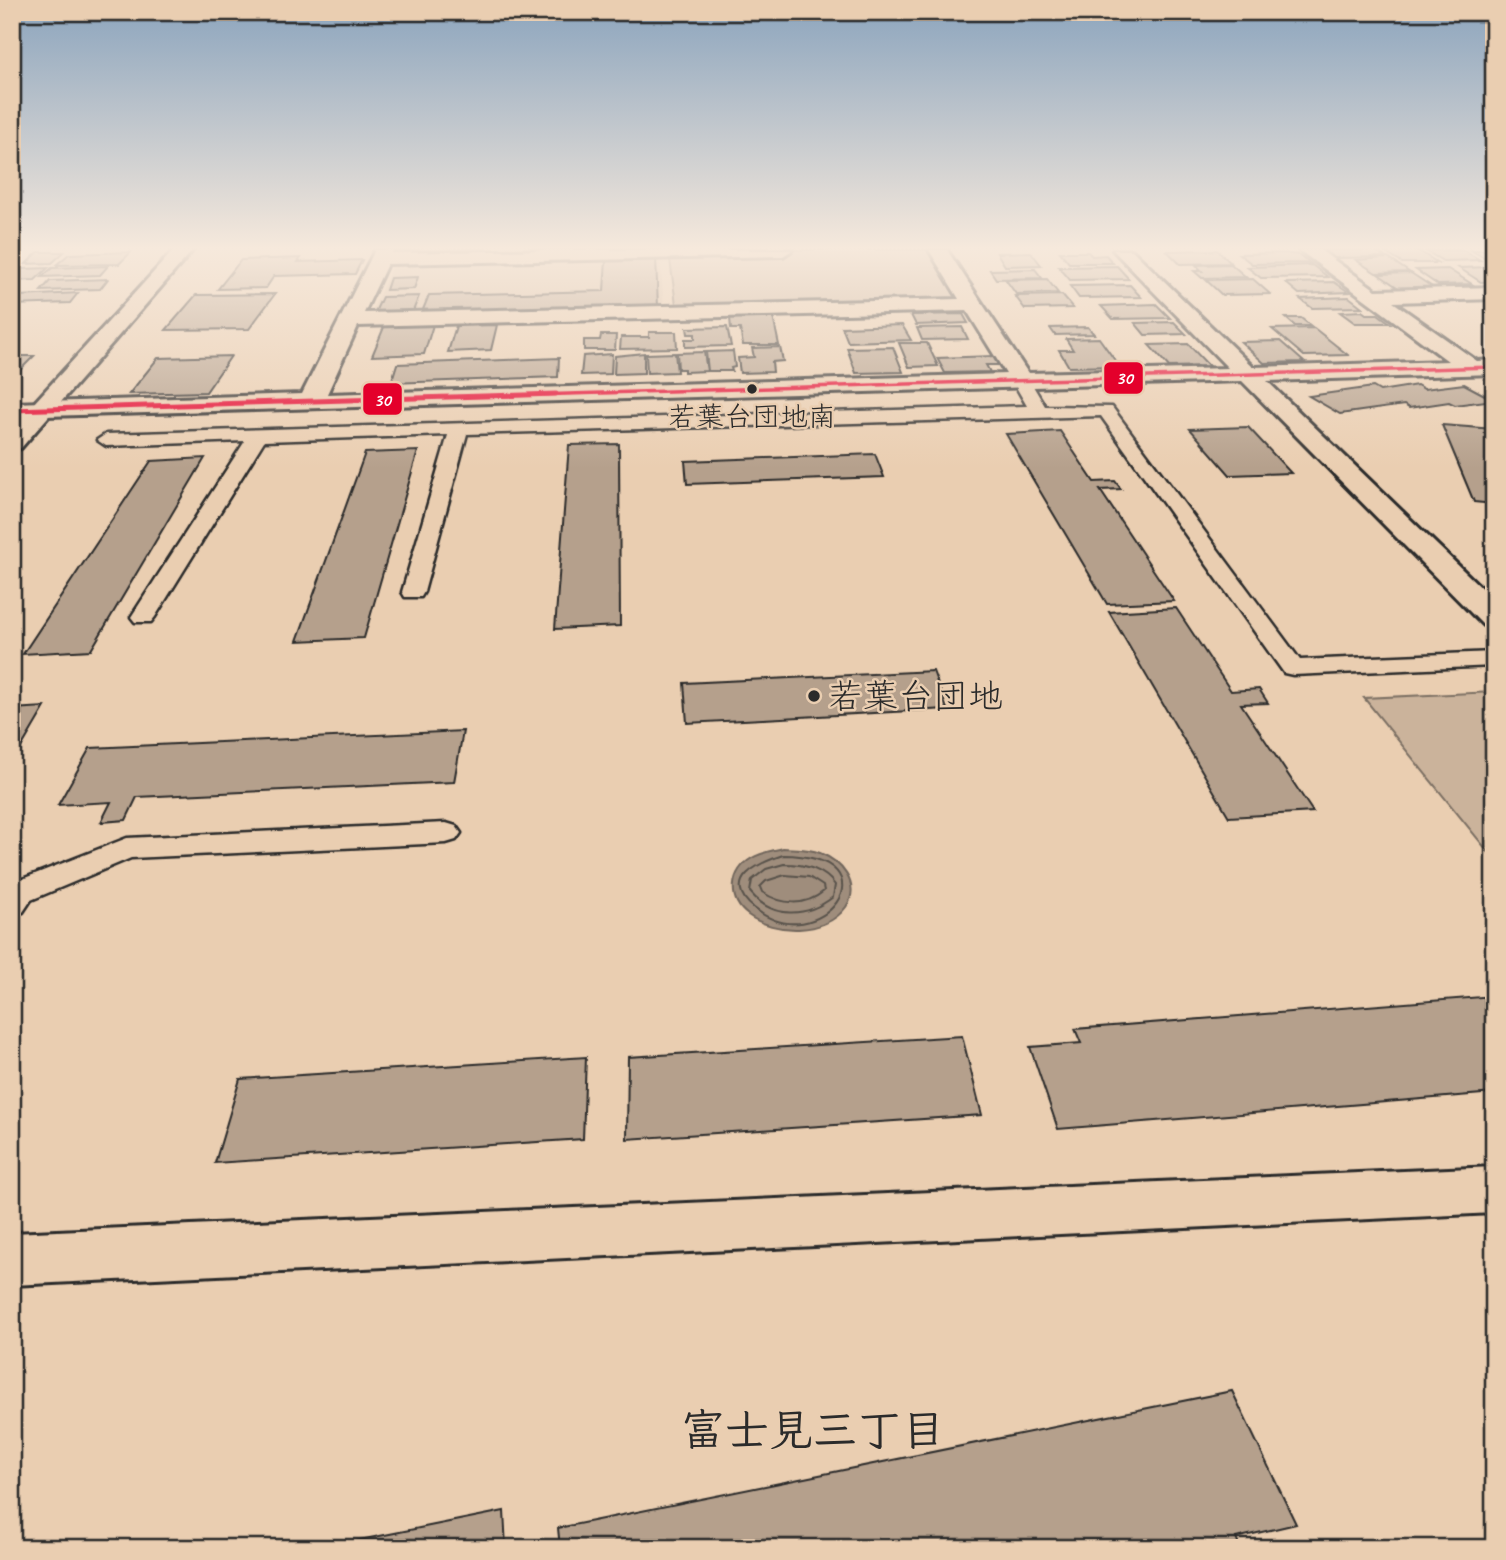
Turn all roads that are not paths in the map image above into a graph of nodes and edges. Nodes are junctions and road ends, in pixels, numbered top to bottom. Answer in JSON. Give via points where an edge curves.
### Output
{"nodes":[{"id":1,"x":119,"y":323,"type":"edge"},
{"id":2,"x":349,"y":323,"type":"edge"},
{"id":3,"x":984,"y":323,"type":"edge"},
{"id":4,"x":1196,"y":323,"type":"edge"},
{"id":5,"x":1415,"y":323,"type":"edge"},
{"id":6,"x":1483,"y":367,"type":"edge"},
{"id":7,"x":1248,"y":374,"type":"junction"},
{"id":8,"x":1021,"y":380,"type":"junction"},
{"id":9,"x":311,"y":401,"type":"junction"},
{"id":10,"x":43,"y":409,"type":"junction"},
{"id":11,"x":12,"y":410,"type":"edge"},
{"id":12,"x":1039,"y":411,"type":"junction"},
{"id":13,"x":458,"y":429,"type":"junction"},
{"id":14,"x":293,"y":434,"type":"junction"},
{"id":15,"x":258,"y":436,"type":"junction"},
{"id":16,"x":106,"y":440,"type":"dead end"},
{"id":17,"x":12,"y":443,"type":"edge"},
{"id":18,"x":413,"y":593,"type":"dead end"},
{"id":19,"x":144,"y":617,"type":"dead end"},
{"id":20,"x":1494,"y":618,"type":"edge"},
{"id":21,"x":1494,"y":659,"type":"edge"},
{"id":22,"x":446,"y":833,"type":"dead end"},
{"id":23,"x":12,"y":904,"type":"edge"},
{"id":24,"x":1494,"y":1191,"type":"edge"},
{"id":25,"x":12,"y":1259,"type":"edge"}],
"edges":[{"from":1,"to":10,"type":"street"},
{"from":2,"to":9,"type":"street"},
{"from":3,"to":8,"type":"street"},
{"from":4,"to":7,"type":"street"},
{"from":5,"to":6,"type":"street"},
{"from":6,"to":7,"type":"street"},
{"from":7,"to":8,"type":"street"},
{"from":7,"to":20,"type":"street"},
{"from":8,"to":9,"type":"street"},
{"from":8,"to":12,"type":"lane"},
{"from":9,"to":10,"type":"street"},
{"from":9,"to":14,"type":"lane"},
{"from":10,"to":11,"type":"street"},
{"from":10,"to":17,"type":"street"},
{"from":12,"to":13,"type":"lane"},
{"from":12,"to":21,"type":"lane","via":[[1106,411],[1293,668]]},
{"from":13,"to":14,"type":"lane"},
{"from":13,"to":18,"type":"lane"},
{"from":14,"to":15,"type":"lane"},
{"from":15,"to":16,"type":"lane"},
{"from":15,"to":19,"type":"lane"},
{"from":22,"to":23,"type":"lane","via":[[127,848],[20,892]]},
{"from":24,"to":25,"type":"street"}]}
